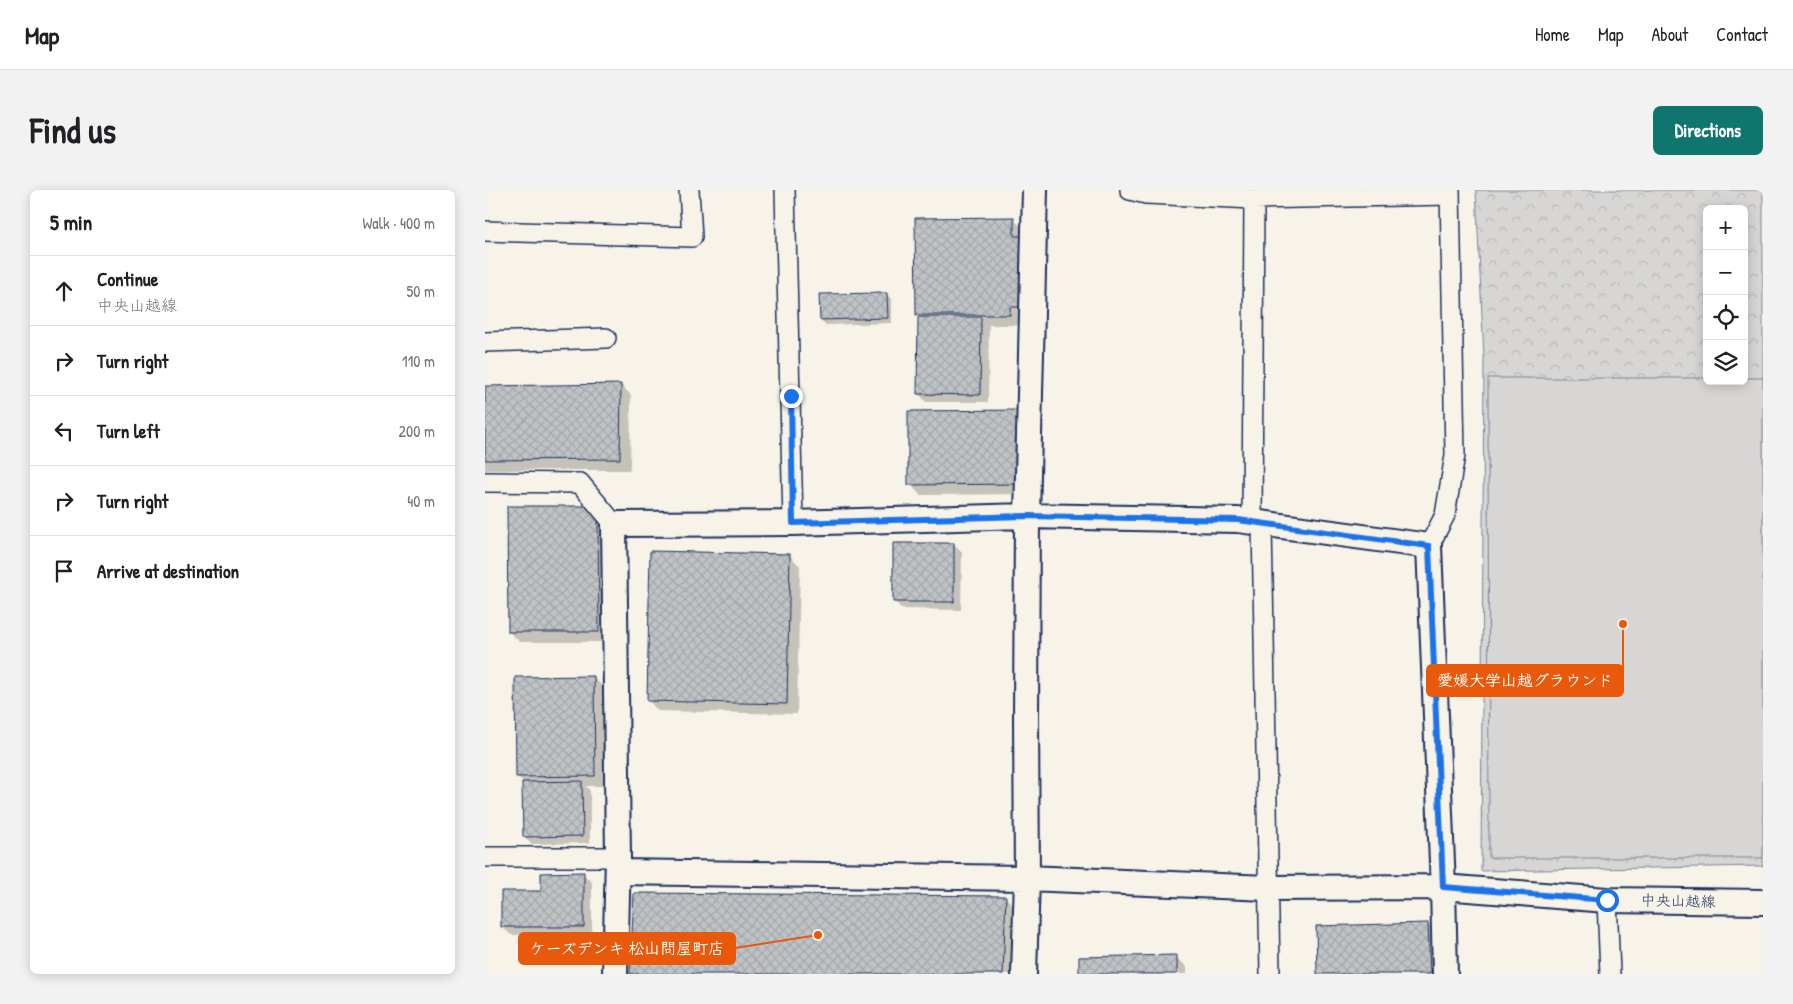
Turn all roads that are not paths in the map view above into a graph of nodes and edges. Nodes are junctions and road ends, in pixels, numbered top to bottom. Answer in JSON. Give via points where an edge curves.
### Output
{"nodes":[{"id":1,"x":689,"y":190,"type":"edge"},
{"id":2,"x":785,"y":190,"type":"edge"},
{"id":3,"x":1035,"y":190,"type":"edge"},
{"id":4,"x":1130,"y":190,"type":"edge"},
{"id":5,"x":1450,"y":192,"type":"edge"},
{"id":6,"x":1254,"y":199,"type":"junction"},
{"id":7,"x":485,"y":232,"type":"edge"},
{"id":8,"x":606,"y":338,"type":"dead end"},
{"id":9,"x":485,"y":342,"type":"edge"},
{"id":10,"x":485,"y":482,"type":"edge"},
{"id":11,"x":1027,"y":516,"type":"junction"},
{"id":12,"x":793,"y":523,"type":"junction"},
{"id":13,"x":1257,"y":523,"type":"junction"},
{"id":14,"x":614,"y":524,"type":"junction"},
{"id":15,"x":1429,"y":546,"type":"junction"},
{"id":16,"x":485,"y":857,"type":"edge"},
{"id":17,"x":618,"y":865,"type":"junction"},
{"id":18,"x":1027,"y":878,"type":"junction"},
{"id":19,"x":1443,"y":887,"type":"junction"},
{"id":20,"x":1268,"y":888,"type":"junction"},
{"id":21,"x":1607,"y":900,"type":"junction"},
{"id":22,"x":1763,"y":902,"type":"edge"},
{"id":23,"x":615,"y":974,"type":"edge"},
{"id":24,"x":1024,"y":974,"type":"edge"},
{"id":25,"x":1270,"y":974,"type":"edge"},
{"id":26,"x":1445,"y":974,"type":"edge"},
{"id":27,"x":1610,"y":974,"type":"edge"}],
"edges":[{"from":1,"to":7,"type":"street","via":[[692,237]]},
{"from":2,"to":12,"type":"street"},
{"from":3,"to":11,"type":"street"},
{"from":4,"to":6,"type":"street","via":[[1145,194]]},
{"from":5,"to":6,"type":"street"},
{"from":5,"to":15,"type":"street","via":[[1455,455],[1445,515]]},
{"from":6,"to":13,"type":"street"},
{"from":8,"to":9,"type":"street"},
{"from":10,"to":14,"type":"street","via":[[580,483]]},
{"from":11,"to":12,"type":"street"},
{"from":11,"to":13,"type":"street"},
{"from":11,"to":18,"type":"street"},
{"from":12,"to":14,"type":"street"},
{"from":13,"to":15,"type":"street"},
{"from":13,"to":20,"type":"street"},
{"from":14,"to":17,"type":"street"},
{"from":15,"to":19,"type":"street"},
{"from":16,"to":17,"type":"street"},
{"from":17,"to":18,"type":"street","name":"中央山越線"},
{"from":17,"to":23,"type":"street"},
{"from":18,"to":20,"type":"street","name":"中央山越線"},
{"from":18,"to":24,"type":"street"},
{"from":19,"to":20,"type":"street","name":"中央山越線"},
{"from":19,"to":21,"type":"street","name":"中央山越線"},
{"from":19,"to":26,"type":"street"},
{"from":20,"to":25,"type":"street"},
{"from":21,"to":22,"type":"street","name":"中央山越線"},
{"from":21,"to":27,"type":"street"}]}
